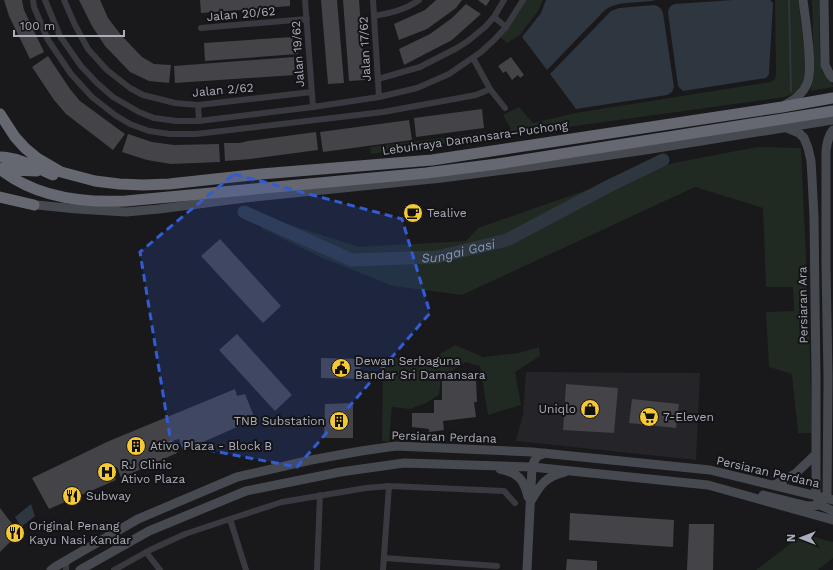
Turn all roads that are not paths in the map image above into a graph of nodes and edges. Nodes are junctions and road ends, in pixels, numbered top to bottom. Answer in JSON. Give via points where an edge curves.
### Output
{"nodes":[{"id":1,"x":32,"y":0,"type":"edge"},
{"id":2,"x":45,"y":0,"type":"edge"},
{"id":3,"x":64,"y":0,"type":"edge"},
{"id":4,"x":305,"y":0,"type":"edge"},
{"id":5,"x":373,"y":0,"type":"edge"},
{"id":6,"x":418,"y":0,"type":"edge"},
{"id":7,"x":504,"y":0,"type":"edge"},
{"id":8,"x":523,"y":0,"type":"edge"},
{"id":9,"x":803,"y":0,"type":"edge"},
{"id":10,"x":824,"y":0,"type":"edge"},
{"id":11,"x":374,"y":16,"type":"junction"},
{"id":12,"x":494,"y":16,"type":"junction"},
{"id":13,"x":307,"y":19,"type":"junction"},
{"id":14,"x":506,"y":27,"type":"junction"},
{"id":15,"x":201,"y":28,"type":"dead end"},
{"id":16,"x":473,"y":58,"type":"junction"},
{"id":17,"x":81,"y":66,"type":"junction"},
{"id":18,"x":71,"y":74,"type":"junction"},
{"id":19,"x":833,"y":78,"type":"edge"},
{"id":20,"x":378,"y":79,"type":"junction"},
{"id":21,"x":490,"y":89,"type":"junction"},
{"id":22,"x":312,"y":92,"type":"junction"},
{"id":23,"x":379,"y":97,"type":"junction"},
{"id":24,"x":833,"y":98,"type":"edge"},
{"id":25,"x":198,"y":105,"type":"junction"},
{"id":26,"x":313,"y":107,"type":"junction"},
{"id":27,"x":782,"y":107,"type":"junction"},
{"id":28,"x":505,"y":108,"type":"dead end"},
{"id":29,"x":833,"y":111,"type":"edge"},
{"id":30,"x":270,"y":112,"type":"junction"},
{"id":31,"x":0,"y":114,"type":"edge"},
{"id":32,"x":833,"y":120,"type":"edge"},
{"id":33,"x":199,"y":121,"type":"junction"},
{"id":34,"x":272,"y":125,"type":"junction"},
{"id":35,"x":785,"y":128,"type":"junction"},
{"id":36,"x":833,"y":130,"type":"edge"},
{"id":37,"x":0,"y":157,"type":"edge"},
{"id":38,"x":0,"y":168,"type":"edge"},
{"id":39,"x":45,"y":171,"type":"junction"},
{"id":40,"x":95,"y":181,"type":"junction"},
{"id":41,"x":0,"y":197,"type":"edge"},
{"id":42,"x":0,"y":202,"type":"edge"},
{"id":43,"x":34,"y":205,"type":"junction"},
{"id":44,"x":815,"y":267,"type":"junction"},
{"id":45,"x":826,"y":267,"type":"junction"},
{"id":46,"x":831,"y":377,"type":"edge"},
{"id":47,"x":513,"y":451,"type":"junction"},
{"id":48,"x":546,"y":453,"type":"junction"},
{"id":49,"x":816,"y":454,"type":"junction"},
{"id":50,"x":486,"y":465,"type":"junction"},
{"id":51,"x":532,"y":467,"type":"junction"},
{"id":52,"x":572,"y":470,"type":"junction"},
{"id":53,"x":830,"y":472,"type":"edge"},
{"id":54,"x":774,"y":485,"type":"junction"},
{"id":55,"x":389,"y":486,"type":"junction"},
{"id":56,"x":728,"y":490,"type":"junction"},
{"id":57,"x":320,"y":495,"type":"junction"},
{"id":58,"x":816,"y":495,"type":"junction"},
{"id":59,"x":830,"y":499,"type":"edge"},
{"id":60,"x":515,"y":503,"type":"dead end"},
{"id":61,"x":530,"y":504,"type":"junction"},
{"id":62,"x":820,"y":505,"type":"junction"},
{"id":63,"x":833,"y":511,"type":"edge"},
{"id":64,"x":230,"y":518,"type":"junction"},
{"id":65,"x":833,"y":520,"type":"edge"},
{"id":66,"x":146,"y":552,"type":"junction"},
{"id":67,"x":384,"y":558,"type":"junction"},
{"id":68,"x":69,"y":559,"type":"junction"},
{"id":69,"x":497,"y":566,"type":"dead end"},
{"id":70,"x":51,"y":570,"type":"edge"},
{"id":71,"x":66,"y":570,"type":"edge"},
{"id":72,"x":80,"y":570,"type":"edge"},
{"id":73,"x":114,"y":570,"type":"edge"},
{"id":74,"x":160,"y":570,"type":"edge"},
{"id":75,"x":246,"y":570,"type":"edge"},
{"id":76,"x":317,"y":570,"type":"edge"},
{"id":77,"x":384,"y":570,"type":"edge"},
{"id":78,"x":527,"y":570,"type":"edge"}],
"edges":[{"from":1,"to":18,"type":"street","via":[[48,40]]},
{"from":2,"to":17,"type":"street","via":[[60,36]]},
{"from":3,"to":25,"type":"street","name":"Jalan 2/62","via":[[88,49],[107,70],[143,95],[175,103]]},
{"from":4,"to":13,"type":"street","name":"Jalan 19/62"},
{"from":5,"to":11,"type":"street","name":"Jalan 17/62"},
{"from":6,"to":11,"type":"street","via":[[395,12]]},
{"from":7,"to":12,"type":"street"},
{"from":8,"to":14,"type":"street"},
{"from":9,"to":27,"type":"main road","via":[[810,69],[808,83],[797,98]]},
{"from":10,"to":19,"type":"main road","via":[[825,65]]},
{"from":11,"to":20,"type":"street","name":"Jalan 17/62"},
{"from":12,"to":14,"type":"street"},
{"from":12,"to":20,"type":"street","via":[[458,48],[420,67]]},
{"from":13,"to":15,"type":"street","name":"Jalan 20/62"},
{"from":13,"to":22,"type":"street","name":"Jalan 19/62"},
{"from":14,"to":16,"type":"street"},
{"from":16,"to":21,"type":"street"},
{"from":16,"to":23,"type":"street","via":[[449,74],[416,88]]},
{"from":17,"to":18,"type":"street"},
{"from":17,"to":33,"type":"street","via":[[113,97],[139,112],[154,118]]},
{"from":18,"to":34,"type":"street","via":[[115,115],[149,131],[196,134]]},
{"from":20,"to":23,"type":"street","name":"Jalan 17/62"},
{"from":21,"to":28,"type":"street"},
{"from":21,"to":34,"type":"street","via":[[476,95],[391,110]]},
{"from":22,"to":25,"type":"street","name":"Jalan 2/62"},
{"from":22,"to":26,"type":"street","name":"Jalan 19/62"},
{"from":23,"to":26,"type":"street"},
{"from":24,"to":27,"type":"highway","name":"Lebuhraya Damansara–Puchong"},
{"from":25,"to":33,"type":"street"},
{"from":26,"to":30,"type":"street"},
{"from":27,"to":40,"type":"highway","name":"Lebuhraya Damansara–Puchong","via":[[432,160],[169,184],[143,185]]},
{"from":29,"to":38,"type":"highway","via":[[497,164],[126,201],[82,200],[53,194],[19,181]]},
{"from":30,"to":33,"type":"street"},
{"from":30,"to":34,"type":"street"},
{"from":31,"to":40,"type":"highway","via":[[20,143],[37,158],[61,172]]},
{"from":32,"to":35,"type":"main road"},
{"from":35,"to":43,"type":"main road","via":[[528,167],[159,209],[126,212]]},
{"from":35,"to":44,"type":"main road","name":"Persiaran Ara","via":[[799,133],[804,138],[811,161]]},
{"from":36,"to":45,"type":"main road","name":"Persiaran Ara","via":[[826,151]]},
{"from":37,"to":39,"type":"highway","via":[[18,160]]},
{"from":38,"to":39,"type":"highway"},
{"from":39,"to":40,"type":"highway","via":[[77,182]]},
{"from":41,"to":43,"type":"highway"},
{"from":42,"to":43,"type":"main road"},
{"from":44,"to":45,"type":"main road"},
{"from":44,"to":49,"type":"main road","name":"Persiaran Ara"},
{"from":45,"to":46,"type":"main road","name":"Persiaran Ara"},
{"from":46,"to":53,"type":"main road","name":"Persiaran Ara"},
{"from":47,"to":48,"type":"main road","name":"Persiaran Perdana"},
{"from":47,"to":51,"type":"main road","via":[[524,455]]},
{"from":47,"to":68,"type":"main road","name":"Persiaran Perdana","via":[[396,446],[318,459],[237,477],[138,518]]},
{"from":48,"to":51,"type":"main road","via":[[538,456]]},
{"from":48,"to":54,"type":"main road","name":"Persiaran Perdana","via":[[710,470]]},
{"from":49,"to":54,"type":"main road","via":[[795,474]]},
{"from":49,"to":58,"type":"main road","name":"Persiaran Ara"},
{"from":50,"to":51,"type":"main road"},
{"from":50,"to":61,"type":"main road","via":[[516,474],[526,490]]},
{"from":50,"to":72,"type":"main road","via":[[404,463],[340,472],[246,491],[149,531]]},
{"from":51,"to":52,"type":"main road"},
{"from":51,"to":61,"type":"main road"},
{"from":52,"to":56,"type":"main road","via":[[708,485]]},
{"from":52,"to":61,"type":"main road","via":[[551,476],[543,482]]},
{"from":53,"to":59,"type":"main road","name":"Persiaran Ara"},
{"from":54,"to":58,"type":"main road","name":"Persiaran Perdana"},
{"from":55,"to":57,"type":"street"},
{"from":55,"to":60,"type":"street","via":[[504,491]]},
{"from":55,"to":67,"type":"street"},
{"from":56,"to":62,"type":"main road","via":[[769,496],[808,506]]},
{"from":56,"to":65,"type":"main road"},
{"from":57,"to":64,"type":"street","via":[[282,502]]},
{"from":57,"to":76,"type":"street"},
{"from":58,"to":59,"type":"main road","name":"Persiaran Perdana"},
{"from":58,"to":62,"type":"main road"},
{"from":59,"to":62,"type":"main road"},
{"from":61,"to":78,"type":"main road"},
{"from":62,"to":63,"type":"main road"},
{"from":64,"to":66,"type":"street","via":[[185,534]]},
{"from":64,"to":75,"type":"street"},
{"from":66,"to":73,"type":"street"},
{"from":66,"to":74,"type":"street"},
{"from":67,"to":69,"type":"street"},
{"from":67,"to":77,"type":"street"},
{"from":68,"to":70,"type":"main road","name":"Persiaran Perdana"},
{"from":68,"to":71,"type":"street"}]}
